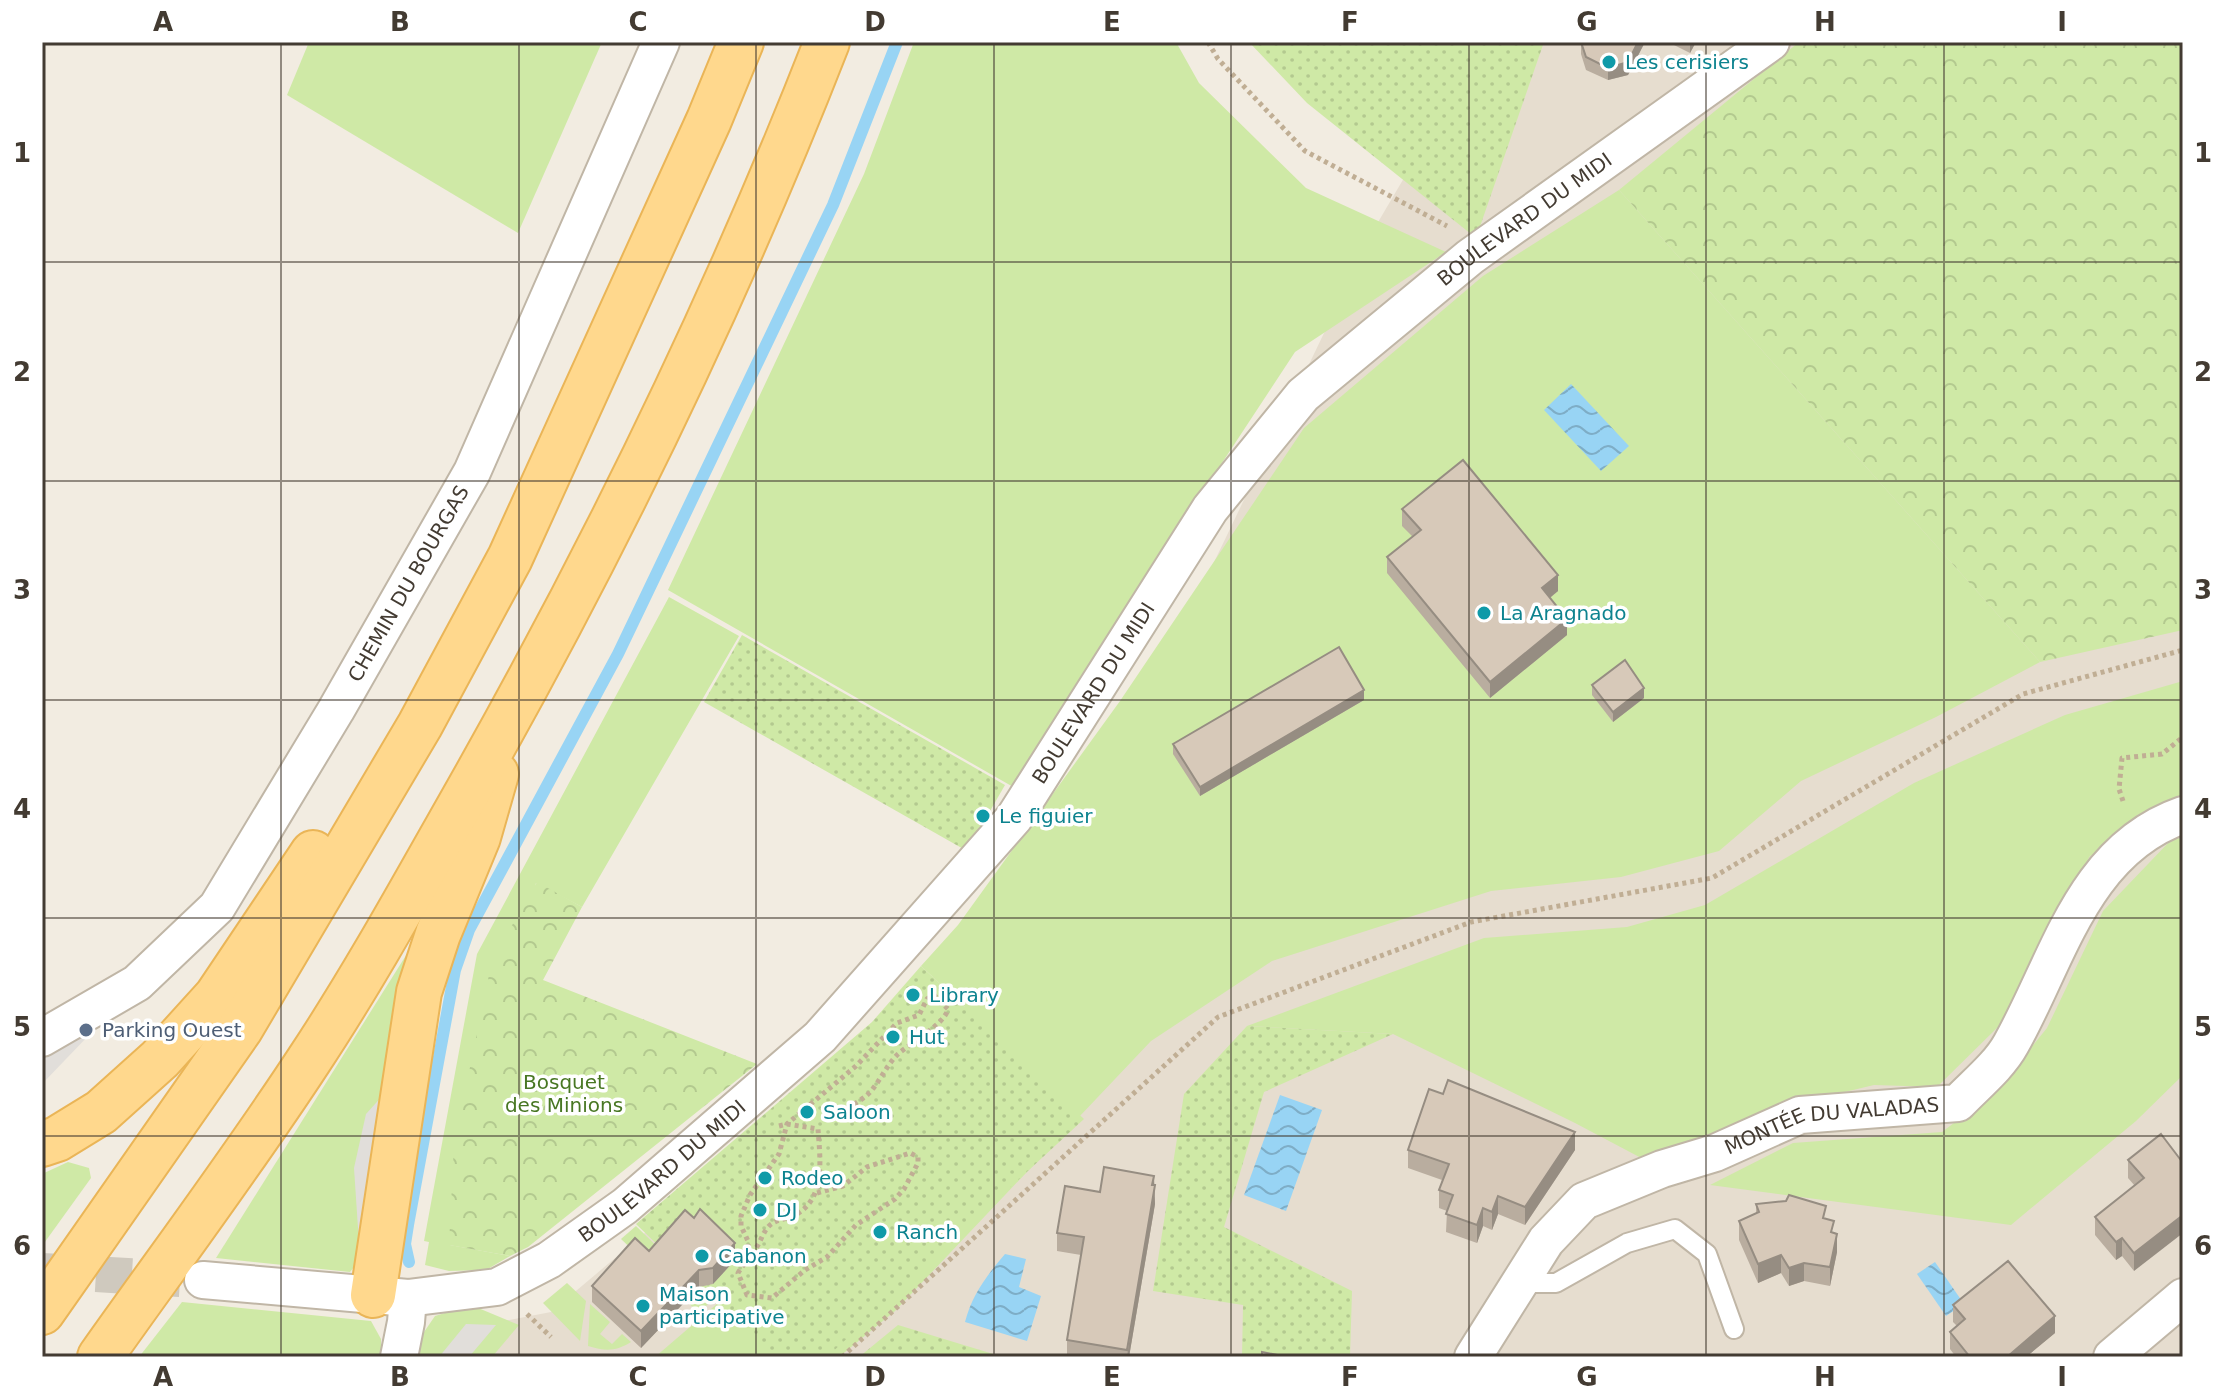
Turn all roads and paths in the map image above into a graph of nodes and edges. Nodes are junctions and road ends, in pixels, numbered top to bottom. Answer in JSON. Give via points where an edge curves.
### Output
{"nodes":[{"id":1,"x":661,"y":42,"type":"edge"},
{"id":2,"x":741,"y":42,"type":"edge"},
{"id":3,"x":827,"y":42,"type":"edge"},
{"id":4,"x":1208,"y":42,"type":"edge"},
{"id":5,"x":1771,"y":42,"type":"edge"},
{"id":6,"x":1470,"y":257,"type":"junction"},
{"id":7,"x":510,"y":558,"type":"junction"},
{"id":8,"x":2183,"y":650,"type":"edge"},
{"id":9,"x":513,"y":712,"type":"junction"},
{"id":10,"x":2183,"y":737,"type":"edge"},
{"id":11,"x":2183,"y":815,"type":"edge"},
{"id":12,"x":2135,"y":842,"type":"junction"},
{"id":13,"x":42,"y":1038,"type":"edge"},
{"id":14,"x":836,"y":1119,"type":"dead end"},
{"id":15,"x":787,"y":1124,"type":"junction"},
{"id":16,"x":775,"y":1126,"type":"dead end"},
{"id":17,"x":42,"y":1144,"type":"edge"},
{"id":18,"x":817,"y":1193,"type":"junction"},
{"id":19,"x":747,"y":1257,"type":"junction"},
{"id":20,"x":203,"y":1280,"type":"tunnel mouth"},
{"id":21,"x":1521,"y":1283,"type":"junction"},
{"id":22,"x":390,"y":1296,"type":"junction"},
{"id":23,"x":2183,"y":1297,"type":"edge"},
{"id":24,"x":42,"y":1312,"type":"edge"},
{"id":25,"x":1734,"y":1329,"type":"dead end"},
{"id":26,"x":100,"y":1357,"type":"edge"},
{"id":27,"x":399,"y":1357,"type":"edge"},
{"id":28,"x":842,"y":1357,"type":"edge"},
{"id":29,"x":1473,"y":1357,"type":"edge"},
{"id":30,"x":2112,"y":1357,"type":"edge"}],
"edges":[{"from":1,"to":13,"type":"street","name":"CHEMIN DU BOURGAS","via":[[472,472],[217,907],[137,983]]},
{"from":2,"to":7,"type":"main road"},
{"from":3,"to":9,"type":"main road","via":[[681,382]]},
{"from":4,"to":6,"type":"path","via":[[1305,151],[1454,230]]},
{"from":5,"to":6,"type":"street","name":"BOULEVARD DU MIDI"},
{"from":6,"to":22,"type":"street","name":"BOULEVARD DU MIDI","via":[[1303,395],[1210,509],[1014,818],[820,1037],[625,1206],[549,1260],[497,1287]]},
{"from":7,"to":17,"type":"main road","via":[[217,996],[160,1059],[101,1112]]},
{"from":7,"to":24,"type":"main road","via":[[420,725],[240,1029]]},
{"from":8,"to":28,"type":"path","via":[[2023,694],[1712,878],[1471,922],[1218,1017]]},
{"from":9,"to":22,"type":"main road","via":[[478,837],[419,992]]},
{"from":9,"to":26,"type":"main road","via":[[310,1059]]},
{"from":10,"to":12,"type":"path","via":[[2162,754],[2122,758],[2119,789]]},
{"from":11,"to":12,"type":"street","name":"MONTÉE DU VALADAS","via":[[2158,824]]},
{"from":12,"to":21,"type":"street","name":"MONTÉE DU VALADAS","via":[[2114,859],[2083,899],[2010,1047],[1958,1103],[1800,1115],[1584,1201],[1546,1241]]},
{"from":14,"to":15,"type":"path","via":[[868,1095],[896,1056],[948,1015],[943,1001],[934,995],[927,999],[919,1015],[897,1023]]},
{"from":15,"to":16,"type":"path"},
{"from":15,"to":18,"type":"path","via":[[818,1129]]},
{"from":15,"to":19,"type":"path","via":[[779,1154],[741,1216]]},
{"from":18,"to":19,"type":"path","via":[[797,1214],[768,1227]]},
{"from":18,"to":19,"type":"path","via":[[843,1186],[867,1167],[910,1153],[918,1157],[895,1199],[856,1225],[827,1257],[772,1298],[747,1295],[738,1273]]},
{"from":20,"to":22,"type":"street","name":"BOULEVARD DU MIDI"},
{"from":21,"to":25,"type":"lane","via":[[1556,1283],[1627,1243],[1675,1229],[1707,1254]]},
{"from":21,"to":29,"type":"street","name":"MONTÉE DU VALADAS"},
{"from":22,"to":27,"type":"street","via":[[406,1322]]},
{"from":23,"to":30,"type":"street"}]}
